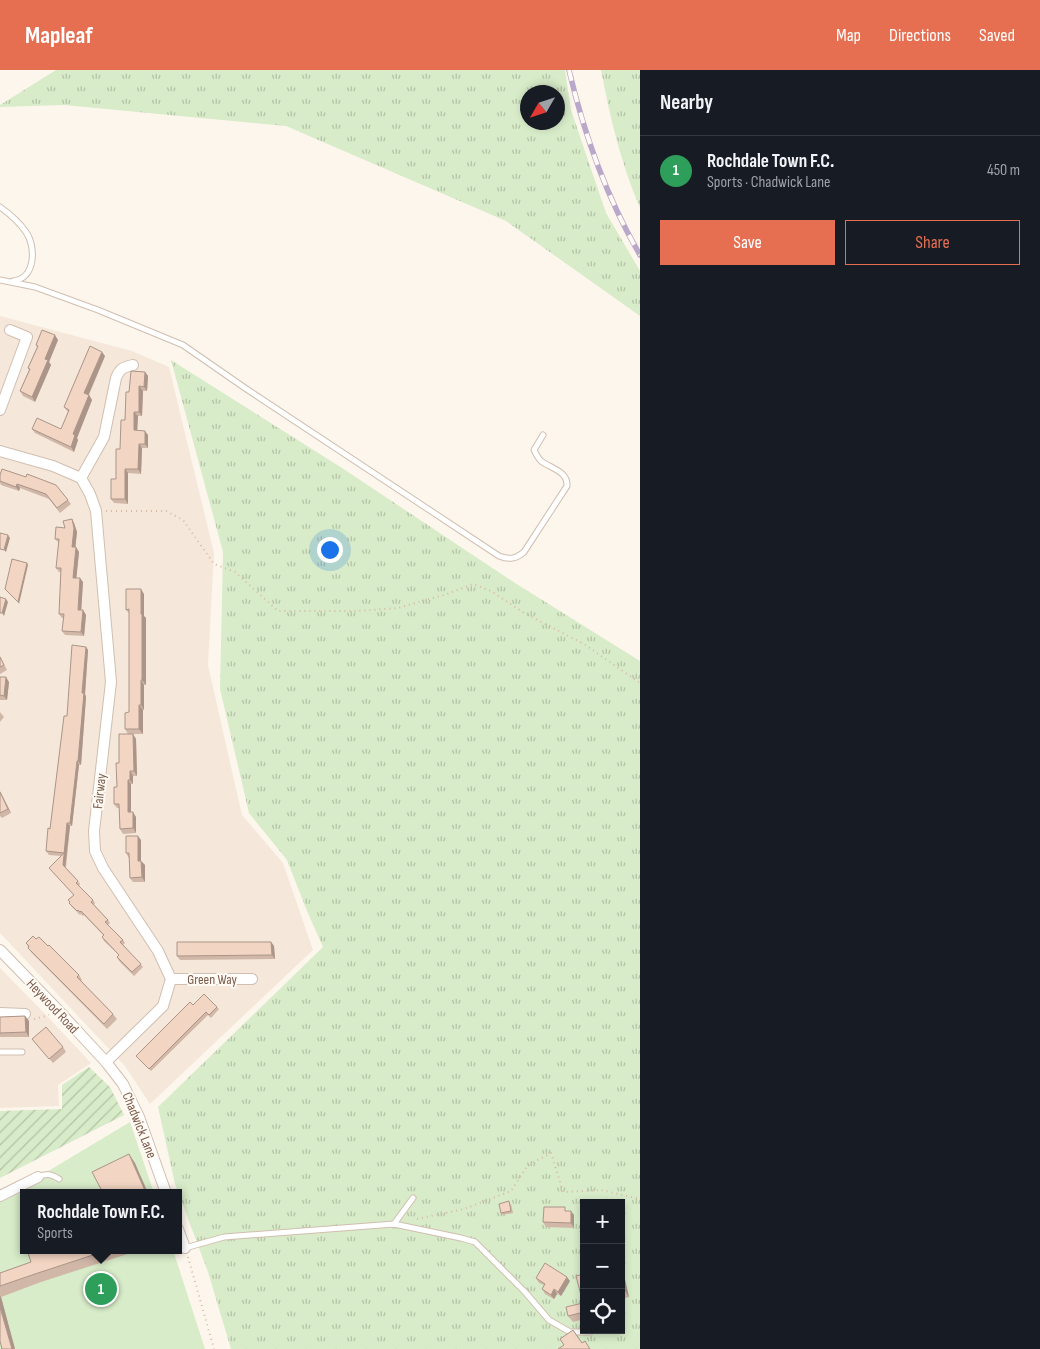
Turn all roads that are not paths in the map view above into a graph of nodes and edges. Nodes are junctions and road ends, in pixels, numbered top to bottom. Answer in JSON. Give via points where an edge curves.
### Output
{"nodes":[{"id":1,"x":0,"y":207,"type":"edge"},
{"id":2,"x":3,"y":280,"type":"edge"},
{"id":3,"x":10,"y":330,"type":"dead end"},
{"id":4,"x":133,"y":365,"type":"dead end"},
{"id":5,"x":0,"y":410,"type":"edge"},
{"id":6,"x":542,"y":435,"type":"dead end"},
{"id":7,"x":0,"y":452,"type":"edge"},
{"id":8,"x":81,"y":478,"type":"junction"},
{"id":9,"x":0,"y":950,"type":"edge"},
{"id":10,"x":171,"y":979,"type":"junction"},
{"id":11,"x":252,"y":979,"type":"dead end"},
{"id":12,"x":0,"y":1013,"type":"edge"},
{"id":13,"x":25,"y":1014,"type":"edge"},
{"id":14,"x":0,"y":1052,"type":"edge"},
{"id":15,"x":22,"y":1052,"type":"dead end"},
{"id":16,"x":106,"y":1062,"type":"junction"},
{"id":17,"x":38,"y":1177,"type":"joint"},
{"id":18,"x":59,"y":1179,"type":"dead end"},
{"id":19,"x":165,"y":1189,"type":"edge"},
{"id":20,"x":0,"y":1196,"type":"edge"},
{"id":21,"x":413,"y":1198,"type":"dead end"},
{"id":22,"x":394,"y":1224,"type":"junction"},
{"id":23,"x":182,"y":1240,"type":"edge"},
{"id":24,"x":185,"y":1248,"type":"joint"},
{"id":25,"x":580,"y":1332,"type":"edge"}],
"edges":[{"from":1,"to":2,"type":"lane","via":[[27,233],[32,254],[27,274],[17,280]]},
{"from":2,"to":6,"type":"lane","via":[[35,287],[183,345],[506,559],[524,552],[567,486],[563,475],[542,461],[534,450]]},
{"from":3,"to":5,"type":"street","via":[[27,337]]},
{"from":4,"to":8,"type":"street","via":[[118,372],[104,437]]},
{"from":7,"to":8,"type":"street","via":[[53,466]]},
{"from":8,"to":10,"type":"street","name":"Fairway","via":[[96,511],[110,682],[94,831],[95,851],[158,951]]},
{"from":9,"to":16,"type":"street","name":"Heywood Road"},
{"from":10,"to":11,"type":"street","name":"Green Way"},
{"from":10,"to":16,"type":"street","via":[[163,1006]]},
{"from":12,"to":13,"type":"street"},
{"from":14,"to":15,"type":"lane"},
{"from":16,"to":19,"type":"street","name":"Chadwick Lane","via":[[123,1084],[139,1117]]},
{"from":17,"to":18,"type":"lane","via":[[46,1174]]},
{"from":17,"to":20,"type":"street"},
{"from":21,"to":22,"type":"lane"},
{"from":22,"to":24,"type":"lane","via":[[224,1237]]},
{"from":22,"to":25,"type":"lane","via":[[475,1242],[549,1320],[570,1332]]},
{"from":23,"to":24,"type":"street"}]}
